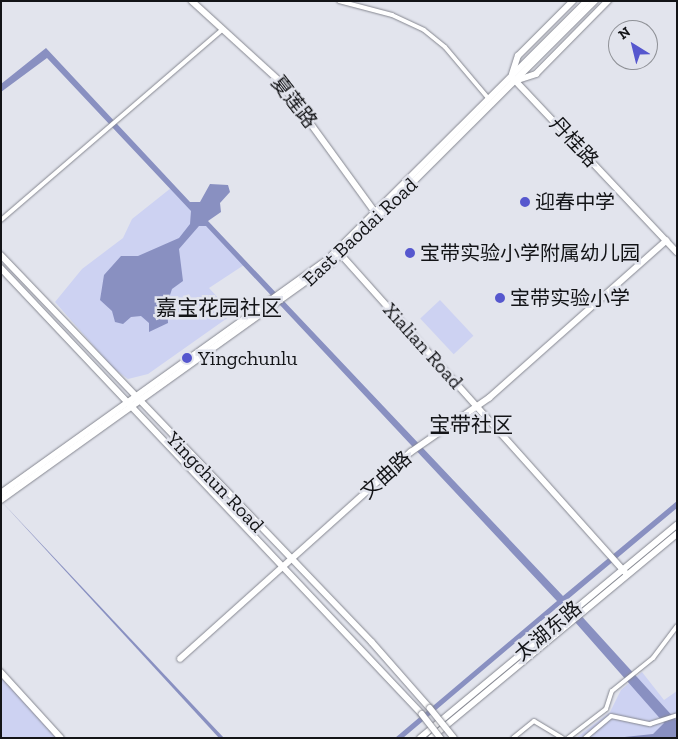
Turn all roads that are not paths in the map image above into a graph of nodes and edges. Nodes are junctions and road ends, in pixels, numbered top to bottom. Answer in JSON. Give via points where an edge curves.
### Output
{"nodes":[{"id":1,"x":192,"y":1,"type":"edge"},
{"id":2,"x":339,"y":1,"type":"edge"},
{"id":3,"x":573,"y":1,"type":"edge"},
{"id":4,"x":587,"y":1,"type":"edge"},
{"id":5,"x":595,"y":1,"type":"edge"},
{"id":6,"x":608,"y":1,"type":"edge"},
{"id":7,"x":223,"y":28,"type":"junction"},
{"id":8,"x":514,"y":78,"type":"junction"},
{"id":9,"x":489,"y":99,"type":"junction"},
{"id":10,"x":377,"y":216,"type":"junction"},
{"id":11,"x":1,"y":220,"type":"edge"},
{"id":12,"x":666,"y":241,"type":"junction"},
{"id":13,"x":675,"y":247,"type":"edge"},
{"id":14,"x":339,"y":252,"type":"junction"},
{"id":15,"x":1,"y":255,"type":"edge"},
{"id":16,"x":1,"y":268,"type":"edge"},
{"id":17,"x":136,"y":400,"type":"junction"},
{"id":18,"x":128,"y":406,"type":"junction"},
{"id":19,"x":477,"y":407,"type":"junction"},
{"id":20,"x":1,"y":493,"type":"edge"},
{"id":21,"x":2,"y":500,"type":"edge"},
{"id":22,"x":677,"y":524,"type":"edge"},
{"id":23,"x":677,"y":534,"type":"edge"},
{"id":24,"x":291,"y":562,"type":"junction"},
{"id":25,"x":284,"y":568,"type":"junction"},
{"id":26,"x":623,"y":570,"type":"junction"},
{"id":27,"x":628,"y":576,"type":"junction"},
{"id":28,"x":677,"y":626,"type":"edge"},
{"id":29,"x":180,"y":658,"type":"dead end"},
{"id":30,"x":1,"y":672,"type":"edge"},
{"id":31,"x":675,"y":715,"type":"edge"},
{"id":32,"x":61,"y":738,"type":"edge"},
{"id":33,"x":420,"y":738,"type":"edge"},
{"id":34,"x":432,"y":738,"type":"edge"},
{"id":35,"x":441,"y":738,"type":"edge"},
{"id":36,"x":454,"y":738,"type":"edge"},
{"id":37,"x":513,"y":738,"type":"edge"},
{"id":38,"x":562,"y":738,"type":"edge"},
{"id":39,"x":568,"y":738,"type":"edge"},
{"id":40,"x":585,"y":738,"type":"edge"}],
"edges":[{"from":1,"to":7,"type":"main road","name":"夏莲路"},
{"from":2,"to":9,"type":"street","via":[[392,15],[424,30],[445,47]]},
{"from":3,"to":8,"type":"main road","via":[[518,56]]},
{"from":4,"to":8,"type":"main road","name":"East Baodai Road"},
{"from":5,"to":8,"type":"main road","name":"East Baodai Road"},
{"from":6,"to":8,"type":"main road","via":[[536,74]]},
{"from":7,"to":10,"type":"main road","name":"夏莲路","via":[[284,86]]},
{"from":7,"to":11,"type":"street"},
{"from":8,"to":9,"type":"main road","name":"East Baodai Road"},
{"from":8,"to":10,"type":"main road","name":"East Baodai Road"},
{"from":8,"to":12,"type":"main road","name":"丹桂路"},
{"from":9,"to":10,"type":"main road","name":"East Baodai Road"},
{"from":10,"to":14,"type":"main road","name":"East Baodai Road"},
{"from":12,"to":13,"type":"main road","name":"丹桂路"},
{"from":12,"to":19,"type":"main road","name":"文曲路"},
{"from":14,"to":17,"type":"main road","name":"East Baodai Road","via":[[292,290]]},
{"from":14,"to":19,"type":"main road","name":"Xialian Road"},
{"from":15,"to":17,"type":"main road","name":"Yingchun Road"},
{"from":16,"to":18,"type":"main road","name":"Yingchun Road"},
{"from":17,"to":18,"type":"main road","name":"East Baodai Road"},
{"from":17,"to":24,"type":"main road","name":"Yingchun Road"},
{"from":18,"to":20,"type":"main road","name":"East Baodai Road"},
{"from":18,"to":21,"type":"main road","name":"East Baodai Road"},
{"from":18,"to":25,"type":"main road","name":"Yingchun Road"},
{"from":19,"to":24,"type":"main road","name":"文曲路","via":[[413,450]]},
{"from":19,"to":26,"type":"main road","name":"Xialian Road"},
{"from":22,"to":26,"type":"main road","name":"太湖东路"},
{"from":23,"to":27,"type":"main road","name":"太湖东路"},
{"from":24,"to":25,"type":"main road","name":"文曲路"},
{"from":24,"to":36,"type":"main road","name":"Yingchun Road","bridge":true,"via":[[372,642]]},
{"from":25,"to":29,"type":"main road","name":"文曲路"},
{"from":25,"to":35,"type":"main road","name":"Yingchun Road","bridge":true},
{"from":26,"to":27,"type":"main road","name":"Xialian Road"},
{"from":26,"to":33,"type":"main road","name":"太湖东路"},
{"from":27,"to":34,"type":"main road","name":"太湖东路"},
{"from":28,"to":39,"type":"street","via":[[656,654],[612,691],[606,709]]},
{"from":30,"to":32,"type":"main road"},
{"from":31,"to":40,"type":"street","via":[[650,724],[610,716]]},
{"from":37,"to":38,"type":"street","via":[[534,721]]}]}
